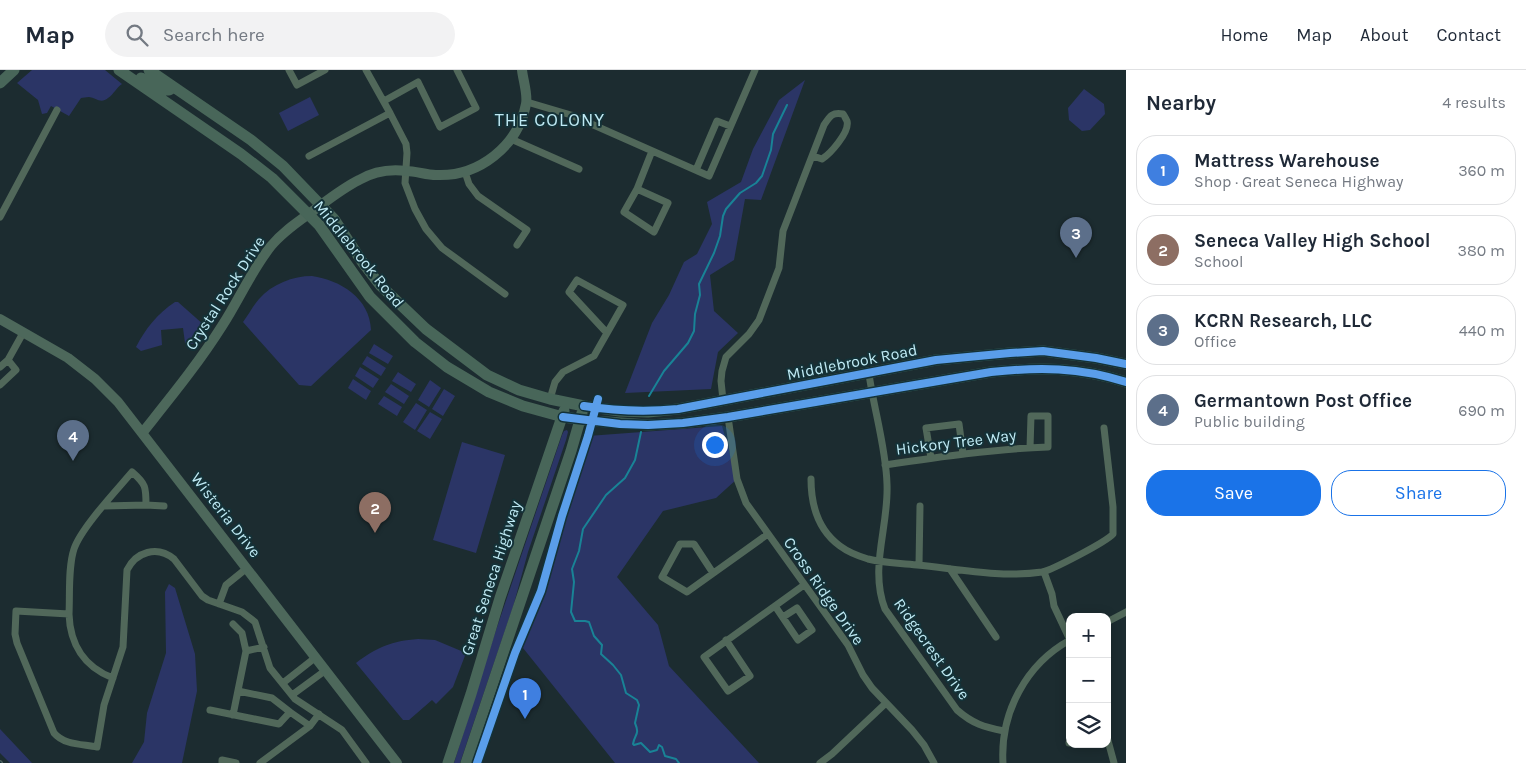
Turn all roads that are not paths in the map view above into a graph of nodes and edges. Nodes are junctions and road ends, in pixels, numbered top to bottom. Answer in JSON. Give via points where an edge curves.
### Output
{"nodes":[{"id":1,"x":14,"y":70,"type":"edge"},
{"id":2,"x":149,"y":70,"type":"edge"},
{"id":3,"x":289,"y":70,"type":"edge"},
{"id":4,"x":325,"y":70,"type":"edge"},
{"id":5,"x":366,"y":70,"type":"edge"},
{"id":6,"x":457,"y":70,"type":"edge"},
{"id":7,"x":522,"y":70,"type":"edge"},
{"id":8,"x":755,"y":70,"type":"edge"},
{"id":9,"x":122,"y":72,"type":"edge"},
{"id":10,"x":0,"y":83,"type":"edge"},
{"id":11,"x":174,"y":87,"type":"junction"},
{"id":12,"x":384,"y":101,"type":"junction"},
{"id":13,"x":527,"y":102,"type":"junction"},
{"id":14,"x":57,"y":110,"type":"dead end"},
{"id":15,"x":390,"y":113,"type":"junction"},
{"id":16,"x":730,"y":126,"type":"junction"},
{"id":17,"x":510,"y":139,"type":"junction"},
{"id":18,"x":652,"y":151,"type":"junction"},
{"id":19,"x":310,"y":156,"type":"dead end"},
{"id":20,"x":812,"y":156,"type":"junction"},
{"id":21,"x":579,"y":169,"type":"dead end"},
{"id":22,"x":406,"y":170,"type":"junction"},
{"id":23,"x":696,"y":170,"type":"junction"},
{"id":24,"x":465,"y":172,"type":"junction"},
{"id":25,"x":637,"y":189,"type":"junction"},
{"id":26,"x":321,"y":205,"type":"junction"},
{"id":27,"x":308,"y":214,"type":"junction"},
{"id":28,"x":0,"y":217,"type":"edge"},
{"id":29,"x":517,"y":245,"type":"dead end"},
{"id":30,"x":505,"y":294,"type":"dead end"},
{"id":31,"x":0,"y":319,"type":"edge"},
{"id":32,"x":23,"y":332,"type":"junction"},
{"id":33,"x":607,"y":333,"type":"junction"},
{"id":34,"x":8,"y":360,"type":"junction"},
{"id":35,"x":1126,"y":364,"type":"edge"},
{"id":36,"x":0,"y":367,"type":"edge"},
{"id":37,"x":869,"y":374,"type":"junction"},
{"id":38,"x":1126,"y":382,"type":"edge"},
{"id":39,"x":0,"y":385,"type":"edge"},
{"id":40,"x":872,"y":393,"type":"junction"},
{"id":41,"x":550,"y":399,"type":"junction"},
{"id":42,"x":723,"y":400,"type":"junction"},
{"id":43,"x":566,"y":403,"type":"junction"},
{"id":44,"x":584,"y":406,"type":"junction"},
{"id":45,"x":563,"y":417,"type":"junction"},
{"id":46,"x":728,"y":417,"type":"junction"},
{"id":47,"x":581,"y":420,"type":"junction"},
{"id":48,"x":1104,"y":428,"type":"dead end"},
{"id":49,"x":143,"y":432,"type":"junction"},
{"id":50,"x":1030,"y":448,"type":"junction"},
{"id":51,"x":963,"y":454,"type":"junction"},
{"id":52,"x":931,"y":458,"type":"junction"},
{"id":53,"x":885,"y":464,"type":"junction"},
{"id":54,"x":812,"y":479,"type":"dead end"},
{"id":55,"x":104,"y":506,"type":"junction"},
{"id":56,"x":146,"y":506,"type":"junction"},
{"id":57,"x":164,"y":506,"type":"dead end"},
{"id":58,"x":920,"y":506,"type":"dead end"},
{"id":59,"x":768,"y":534,"type":"junction"},
{"id":60,"x":879,"y":561,"type":"junction"},
{"id":61,"x":919,"y":565,"type":"junction"},
{"id":62,"x":247,"y":568,"type":"junction"},
{"id":63,"x":950,"y":569,"type":"junction"},
{"id":64,"x":1044,"y":572,"type":"junction"},
{"id":65,"x":713,"y":573,"type":"junction"},
{"id":66,"x":804,"y":585,"type":"junction"},
{"id":67,"x":219,"y":604,"type":"junction"},
{"id":68,"x":775,"y":606,"type":"junction"},
{"id":69,"x":1126,"y":612,"type":"edge"},
{"id":70,"x":69,"y":614,"type":"junction"},
{"id":71,"x":783,"y":617,"type":"junction"},
{"id":72,"x":1111,"y":620,"type":"edge"},
{"id":73,"x":233,"y":624,"type":"dead end"},
{"id":74,"x":1066,"y":632,"type":"edge"},
{"id":75,"x":996,"y":637,"type":"dead end"},
{"id":76,"x":726,"y":640,"type":"junction"},
{"id":77,"x":1066,"y":643,"type":"edge"},
{"id":78,"x":264,"y":647,"type":"junction"},
{"id":79,"x":246,"y":651,"type":"junction"},
{"id":80,"x":316,"y":657,"type":"junction"},
{"id":81,"x":326,"y":670,"type":"junction"},
{"id":82,"x":113,"y":678,"type":"junction"},
{"id":83,"x":283,"y":683,"type":"junction"},
{"id":84,"x":238,"y":691,"type":"junction"},
{"id":85,"x":292,"y":695,"type":"junction"},
{"id":86,"x":886,"y":703,"type":"junction"},
{"id":87,"x":210,"y":710,"type":"dead end"},
{"id":88,"x":290,"y":712,"type":"junction"},
{"id":89,"x":319,"y":714,"type":"junction"},
{"id":90,"x":233,"y":715,"type":"junction"},
{"id":91,"x":310,"y":726,"type":"junction"},
{"id":92,"x":1004,"y":731,"type":"junction"},
{"id":93,"x":1110,"y":748,"type":"edge"},
{"id":94,"x":823,"y":762,"type":"edge"},
{"id":95,"x":222,"y":763,"type":"edge"},
{"id":96,"x":236,"y":763,"type":"edge"},
{"id":97,"x":260,"y":763,"type":"edge"},
{"id":98,"x":366,"y":763,"type":"edge"},
{"id":99,"x":397,"y":763,"type":"edge"},
{"id":100,"x":448,"y":763,"type":"edge"},
{"id":101,"x":466,"y":763,"type":"edge"},
{"id":102,"x":934,"y":763,"type":"edge"},
{"id":103,"x":1002,"y":763,"type":"edge"},
{"id":104,"x":1114,"y":763,"type":"edge"}],
"edges":[{"from":1,"to":10,"type":"main road"},
{"from":2,"to":11,"type":"main road","name":"Middlebrook Road"},
{"from":3,"to":4,"type":"street","via":[[296,85]]},
{"from":5,"to":12,"type":"street"},
{"from":6,"to":12,"type":"street","via":[[476,108],[440,127],[418,82]]},
{"from":7,"to":13,"type":"street","name":"Crystal Rock Drive"},
{"from":8,"to":16,"type":"street"},
{"from":9,"to":11,"type":"main road","via":[[164,90]]},
{"from":9,"to":27,"type":"main road","name":"Middlebrook Road","via":[[241,154],[272,178]]},
{"from":11,"to":26,"type":"main road","name":"Middlebrook Road","via":[[251,140],[283,166]]},
{"from":12,"to":15,"type":"street"},
{"from":13,"to":17,"type":"street","name":"Crystal Rock Drive"},
{"from":13,"to":18,"type":"street","via":[[572,115]]},
{"from":14,"to":28,"type":"street"},
{"from":15,"to":19,"type":"street"},
{"from":15,"to":22,"type":"street","via":[[406,144]]},
{"from":16,"to":23,"type":"street","via":[[717,121]]},
{"from":16,"to":23,"type":"street","via":[[709,176]]},
{"from":17,"to":21,"type":"street"},
{"from":17,"to":24,"type":"street","name":"Crystal Rock Drive","via":[[494,156]]},
{"from":18,"to":23,"type":"street"},
{"from":18,"to":25,"type":"street"},
{"from":20,"to":20,"type":"street","via":[[822,159],[829,154],[847,129],[843,114],[830,115]]},
{"from":20,"to":42,"type":"street","via":[[783,232],[779,268],[759,320],[726,358],[721,381]]},
{"from":22,"to":24,"type":"street","name":"Crystal Rock Drive","via":[[436,175]]},
{"from":22,"to":26,"type":"street","name":"Crystal Rock Drive","via":[[376,172],[359,179]]},
{"from":22,"to":30,"type":"street","via":[[405,183],[414,209],[426,228],[442,248]]},
{"from":24,"to":29,"type":"street","via":[[478,196],[527,230]]},
{"from":25,"to":25,"type":"street","via":[[624,212],[654,232],[668,203]]},
{"from":26,"to":27,"type":"street","name":"Crystal Rock Drive"},
{"from":26,"to":41,"type":"main road","name":"Middlebrook Road","via":[[380,285],[426,329],[487,374],[519,390]]},
{"from":27,"to":45,"type":"main road","name":"Middlebrook Road","via":[[370,297],[415,342],[447,367],[489,392]]},
{"from":27,"to":49,"type":"street","name":"Crystal Rock Drive","via":[[272,245],[197,363]]},
{"from":31,"to":32,"type":"street","name":"Wisteria Drive"},
{"from":32,"to":34,"type":"street"},
{"from":32,"to":49,"type":"street","name":"Wisteria Drive","via":[[68,358],[95,380]]},
{"from":33,"to":33,"type":"street","via":[[623,305],[576,280],[569,292]]},
{"from":33,"to":41,"type":"street","via":[[594,356],[563,372],[555,382]]},
{"from":34,"to":36,"type":"street"},
{"from":34,"to":39,"type":"street","via":[[16,370]]},
{"from":35,"to":37,"type":"main road","name":"Middlebrook Road","via":[[1034,352],[936,360]]},
{"from":37,"to":40,"type":"street","name":"Ridgecrest Drive"},
{"from":37,"to":42,"type":"main road","name":"Middlebrook Road"},
{"from":38,"to":40,"type":"main road","name":"Middlebrook Road","via":[[1101,374],[1032,368]]},
{"from":40,"to":46,"type":"main road","name":"Middlebrook Road"},
{"from":40,"to":53,"type":"street","name":"Ridgecrest Drive"},
{"from":41,"to":43,"type":"main road","name":"Middlebrook Road"},
{"from":42,"to":44,"type":"main road","name":"Middlebrook Road","via":[[648,412]]},
{"from":43,"to":44,"type":"main road","name":"Middlebrook Road"},
{"from":43,"to":45,"type":"main road","name":"Great Seneca Highway"},
{"from":44,"to":47,"type":"main road"},
{"from":45,"to":47,"type":"main road","name":"Middlebrook Road"},
{"from":45,"to":100,"type":"main road","name":"Great Seneca Highway","via":[[500,598]]},
{"from":46,"to":47,"type":"main road","name":"Middlebrook Road","via":[[648,425]]},
{"from":46,"to":59,"type":"street","name":"Cross Ridge Drive","via":[[737,479],[746,503]]},
{"from":47,"to":101,"type":"main road"},
{"from":48,"to":64,"type":"street","via":[[1113,507],[1112,534],[1102,543]]},
{"from":49,"to":62,"type":"street","name":"Wisteria Drive"},
{"from":50,"to":50,"type":"street","name":"Hickory Tree Way","via":[[1048,447],[1048,416],[1030,416]]},
{"from":50,"to":51,"type":"street","name":"Hickory Tree Way"},
{"from":51,"to":52,"type":"street","name":"Hickory Tree Way"},
{"from":51,"to":52,"type":"street","via":[[959,424],[926,428]]},
{"from":52,"to":53,"type":"street","name":"Hickory Tree Way"},
{"from":53,"to":60,"type":"street","name":"Ridgecrest Drive","via":[[887,485]]},
{"from":54,"to":60,"type":"street","via":[[814,508],[828,534],[852,554]]},
{"from":55,"to":56,"type":"street"},
{"from":55,"to":56,"type":"street","via":[[132,472],[143,481]]},
{"from":55,"to":70,"type":"street","via":[[74,549]]},
{"from":56,"to":57,"type":"street"},
{"from":58,"to":61,"type":"street"},
{"from":59,"to":65,"type":"street"},
{"from":59,"to":66,"type":"street","name":"Cross Ridge Drive"},
{"from":60,"to":61,"type":"street"},
{"from":60,"to":92,"type":"street","name":"Ridgecrest Drive","via":[[880,597],[885,609],[956,710],[980,726]]},
{"from":61,"to":63,"type":"street"},
{"from":62,"to":67,"type":"street","via":[[226,585]]},
{"from":62,"to":80,"type":"street","name":"Wisteria Drive"},
{"from":63,"to":64,"type":"street","via":[[994,574]]},
{"from":63,"to":75,"type":"street"},
{"from":64,"to":74,"type":"street"},
{"from":65,"to":65,"type":"street","via":[[686,592],[662,578],[680,544],[694,544]]},
{"from":66,"to":68,"type":"street"},
{"from":66,"to":86,"type":"street","name":"Cross Ridge Drive","via":[[848,645],[872,688]]},
{"from":67,"to":78,"type":"street","via":[[242,612],[255,622]]},
{"from":67,"to":82,"type":"street","via":[[202,596],[168,554],[151,551],[137,558],[127,570],[124,647]]},
{"from":68,"to":71,"type":"street"},
{"from":68,"to":76,"type":"street"},
{"from":69,"to":72,"type":"street"},
{"from":70,"to":82,"type":"street","via":[[72,638],[78,650],[94,668]]},
{"from":70,"to":82,"type":"street","via":[[16,611],[17,642],[59,739],[97,747],[104,705]]},
{"from":71,"to":71,"type":"street","via":[[798,640],[812,630],[797,608]]},
{"from":73,"to":79,"type":"street","via":[[244,639]]},
{"from":76,"to":76,"type":"street","via":[[704,656],[728,692],[750,676]]},
{"from":77,"to":92,"type":"street","via":[[1047,655],[1027,677],[1013,703]]},
{"from":78,"to":79,"type":"street"},
{"from":78,"to":83,"type":"street","via":[[270,668]]},
{"from":79,"to":84,"type":"street"},
{"from":80,"to":81,"type":"street","name":"Wisteria Drive"},
{"from":80,"to":83,"type":"street"},
{"from":81,"to":85,"type":"street"},
{"from":81,"to":99,"type":"street","name":"Wisteria Drive"},
{"from":83,"to":85,"type":"street"},
{"from":84,"to":88,"type":"street","via":[[272,698]]},
{"from":84,"to":90,"type":"street"},
{"from":85,"to":89,"type":"street"},
{"from":86,"to":94,"type":"street"},
{"from":86,"to":102,"type":"street","name":"Cross Ridge Drive","via":[[912,730]]},
{"from":87,"to":90,"type":"street"},
{"from":88,"to":90,"type":"street","via":[[279,724]]},
{"from":88,"to":91,"type":"street"},
{"from":89,"to":91,"type":"street"},
{"from":89,"to":98,"type":"street","via":[[342,730]]},
{"from":91,"to":97,"type":"street"},
{"from":92,"to":103,"type":"street"},
{"from":93,"to":104,"type":"street"},
{"from":95,"to":96,"type":"street","via":[[222,760]]}]}
